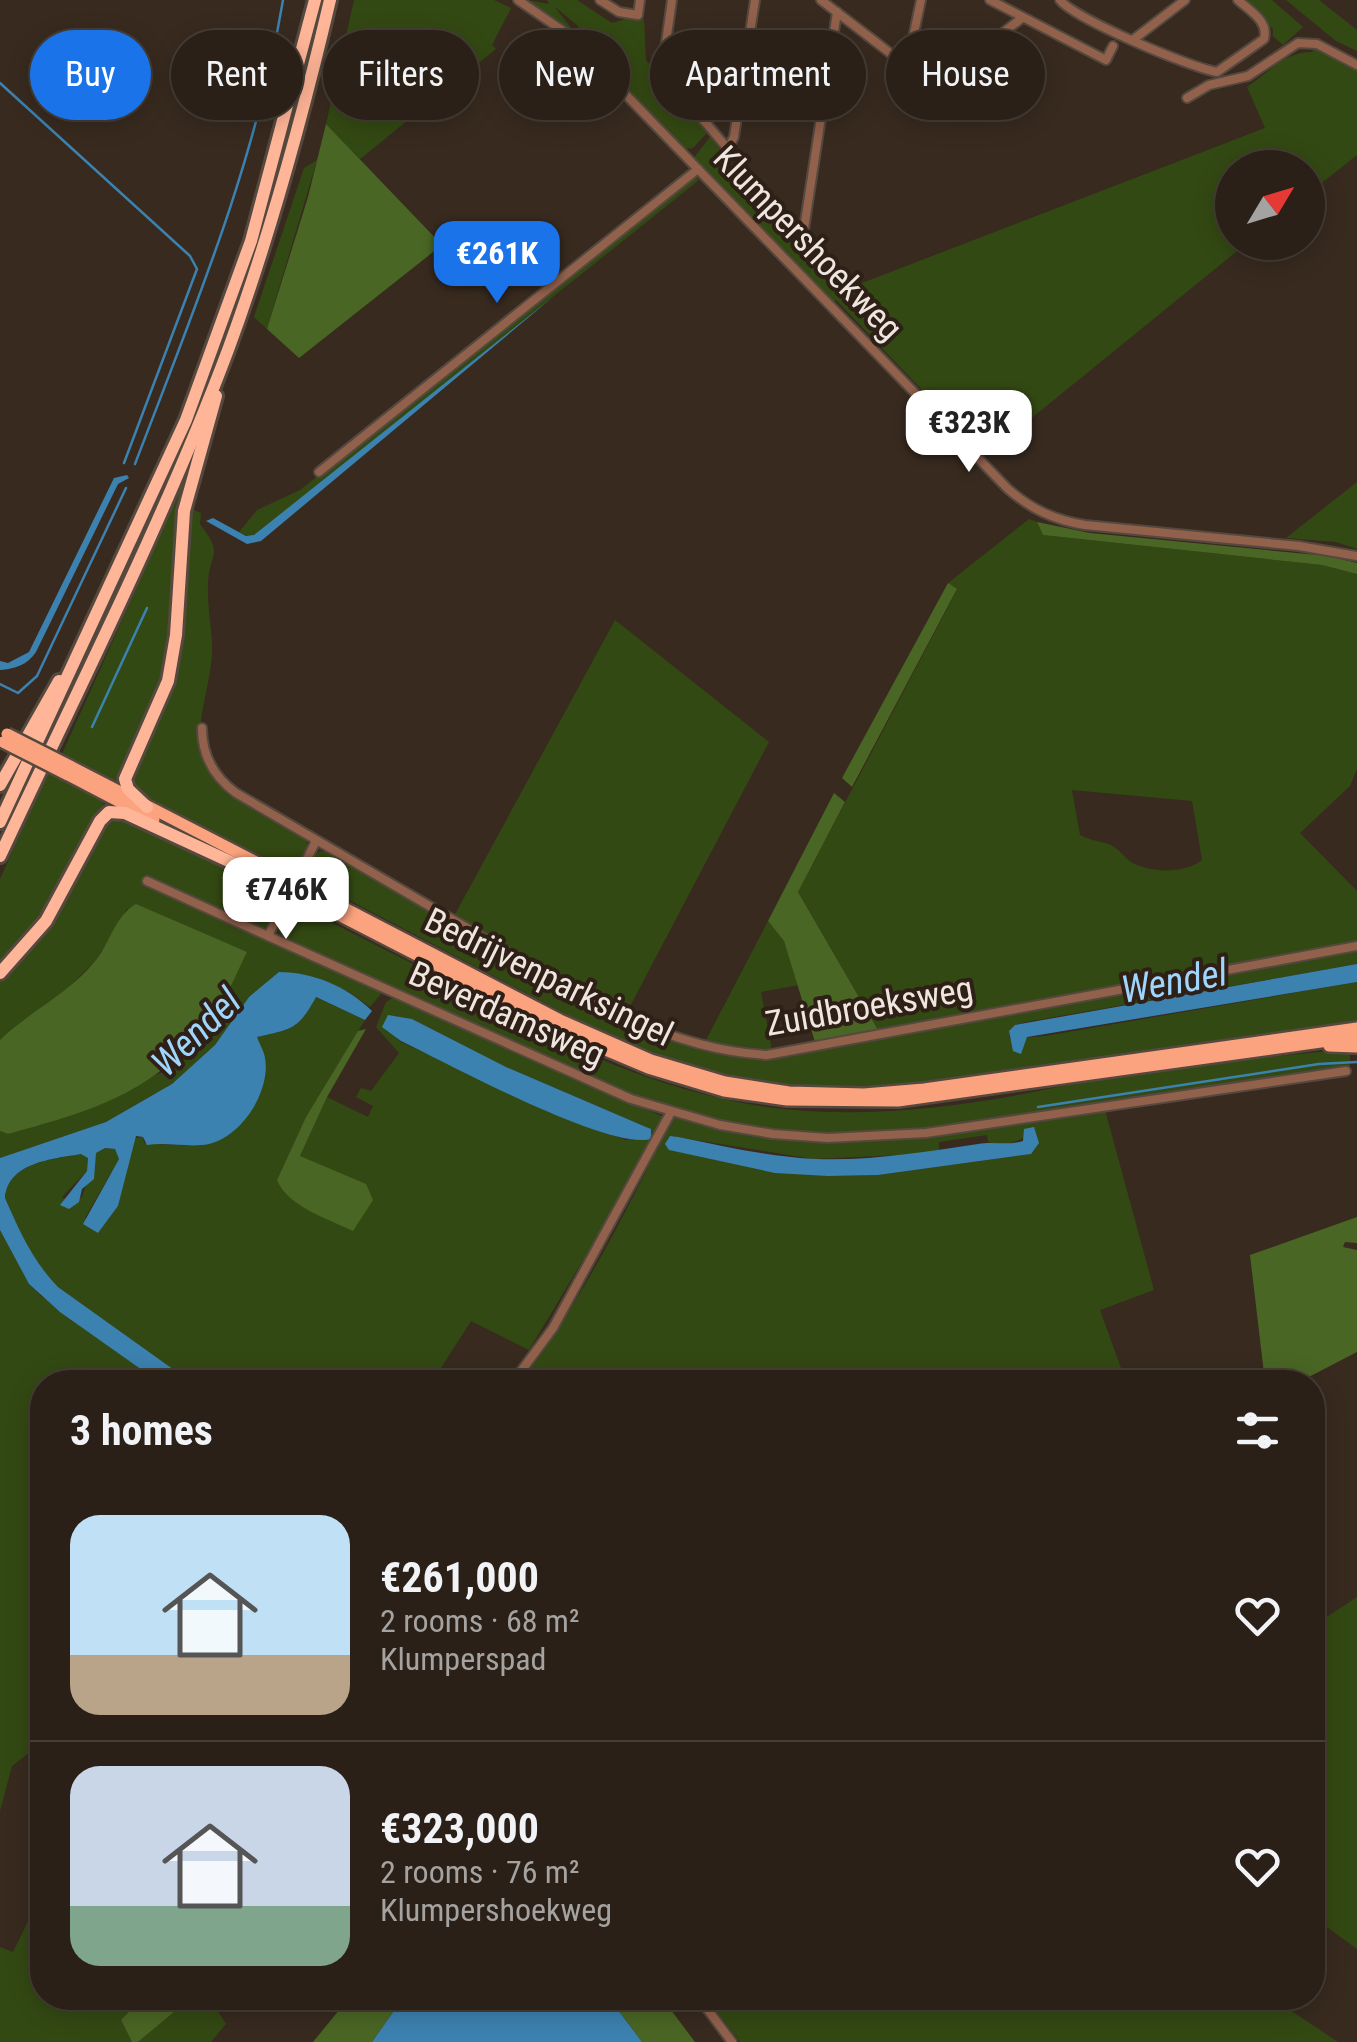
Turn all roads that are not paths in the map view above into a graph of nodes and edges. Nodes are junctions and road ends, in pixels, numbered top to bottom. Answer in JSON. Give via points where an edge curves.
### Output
{"nodes":[{"id":1,"x":315,"y":0,"type":"edge"},
{"id":2,"x":330,"y":0,"type":"edge"},
{"id":3,"x":518,"y":0,"type":"edge"},
{"id":4,"x":600,"y":0,"type":"edge"},
{"id":5,"x":640,"y":0,"type":"edge"},
{"id":6,"x":672,"y":0,"type":"edge"},
{"id":7,"x":754,"y":0,"type":"edge"},
{"id":8,"x":821,"y":0,"type":"edge"},
{"id":9,"x":921,"y":0,"type":"edge"},
{"id":10,"x":990,"y":0,"type":"edge"},
{"id":11,"x":1060,"y":0,"type":"edge"},
{"id":12,"x":1184,"y":0,"type":"edge"},
{"id":13,"x":1238,"y":0,"type":"edge"},
{"id":14,"x":1006,"y":4,"type":"edge"},
{"id":15,"x":837,"y":12,"type":"junction"},
{"id":16,"x":1022,"y":18,"type":"junction"},
{"id":17,"x":1006,"y":30,"type":"edge"},
{"id":18,"x":1134,"y":40,"type":"junction"},
{"id":19,"x":1113,"y":46,"type":"dead end"},
{"id":20,"x":1357,"y":65,"type":"edge"},
{"id":21,"x":1187,"y":98,"type":"dead end"},
{"id":22,"x":698,"y":169,"type":"junction"},
{"id":23,"x":804,"y":230,"type":"dead end"},
{"id":24,"x":228,"y":350,"type":"junction"},
{"id":25,"x":318,"y":472,"type":"dead end"},
{"id":26,"x":1357,"y":556,"type":"edge"},
{"id":27,"x":88,"y":636,"type":"junction"},
{"id":28,"x":202,"y":728,"type":"dead end"},
{"id":29,"x":2,"y":737,"type":"edge"},
{"id":30,"x":68,"y":771,"type":"junction"},
{"id":31,"x":0,"y":785,"type":"edge"},
{"id":32,"x":148,"y":807,"type":"junction"},
{"id":33,"x":0,"y":822,"type":"edge"},
{"id":34,"x":316,"y":841,"type":"junction"},
{"id":35,"x":0,"y":856,"type":"edge"},
{"id":36,"x":147,"y":881,"type":"dead end"},
{"id":37,"x":282,"y":882,"type":"junction"},
{"id":38,"x":302,"y":891,"type":"junction"},
{"id":39,"x":268,"y":936,"type":"junction"},
{"id":40,"x":1357,"y":946,"type":"edge"},
{"id":41,"x":0,"y":973,"type":"edge"},
{"id":42,"x":1357,"y":1028,"type":"edge"},
{"id":43,"x":1357,"y":1037,"type":"edge"},
{"id":44,"x":1305,"y":1044,"type":"junction"},
{"id":45,"x":1357,"y":1047,"type":"edge"},
{"id":46,"x":1346,"y":1070,"type":"dead end"},
{"id":47,"x":671,"y":1112,"type":"junction"},
{"id":48,"x":522,"y":1370,"type":"edge"},
{"id":49,"x":708,"y":2010,"type":"edge"},
{"id":50,"x":732,"y":2042,"type":"edge"}],
"edges":[{"from":1,"to":27,"type":"highway","via":[[276,157],[228,307],[186,420]]},
{"from":2,"to":24,"type":"highway","via":[[279,199]]},
{"from":3,"to":22,"type":"street","name":"Klumpershoekweg","via":[[566,33]]},
{"from":4,"to":5,"type":"street","via":[[638,14]]},
{"from":6,"to":7,"type":"street","via":[[662,71],[728,149]]},
{"from":8,"to":15,"type":"street"},
{"from":9,"to":15,"type":"street","via":[[907,66]]},
{"from":10,"to":14,"type":"street"},
{"from":11,"to":18,"type":"street"},
{"from":12,"to":18,"type":"street"},
{"from":13,"to":18,"type":"street","via":[[1266,31],[1264,39],[1217,72]]},
{"from":14,"to":16,"type":"street"},
{"from":15,"to":23,"type":"street"},
{"from":16,"to":17,"type":"street"},
{"from":16,"to":19,"type":"street","via":[[1106,60]]},
{"from":20,"to":21,"type":"street","via":[[1317,44],[1298,43],[1248,76]]},
{"from":22,"to":25,"type":"street"},
{"from":22,"to":26,"type":"street","name":"Klumpershoekweg","via":[[1031,508],[1085,525]]},
{"from":24,"to":32,"type":"highway","via":[[184,511],[168,681],[125,779]]},
{"from":24,"to":35,"type":"highway","via":[[171,489]]},
{"from":27,"to":31,"type":"highway"},
{"from":27,"to":33,"type":"highway"},
{"from":28,"to":34,"type":"street","name":"Zuidbroeksweg","via":[[209,762],[226,786]]},
{"from":29,"to":30,"type":"highway","name":"Bedrijvenparksingel","bridge":true},
{"from":30,"to":32,"type":"highway","name":"Bedrijvenparksingel"},
{"from":30,"to":37,"type":"highway","name":"Bedrijvenparksingel"},
{"from":32,"to":37,"type":"highway","name":"Bedrijvenparksingel"},
{"from":34,"to":39,"type":"street"},
{"from":34,"to":40,"type":"street","name":"Zuidbroeksweg","via":[[600,1004],[660,1032],[744,1054]]},
{"from":36,"to":39,"type":"street","name":"Beverdamsweg"},
{"from":37,"to":38,"type":"highway","name":"Bedrijvenparksingel","bridge":true},
{"from":37,"to":41,"type":"highway","via":[[125,813],[109,812],[46,920]]},
{"from":38,"to":42,"type":"highway","name":"Bedrijvenparksingel","via":[[610,1044],[706,1077],[789,1092],[924,1089]]},
{"from":38,"to":44,"type":"highway","name":"Bedrijvenparksingel","via":[[608,1052],[684,1080],[755,1096],[898,1101]]},
{"from":39,"to":47,"type":"street","name":"Beverdamsweg","via":[[595,1085]]},
{"from":43,"to":44,"type":"highway","name":"Bedrijvenparksingel"},
{"from":44,"to":45,"type":"highway"},
{"from":46,"to":47,"type":"street","via":[[871,1138],[774,1134]]},
{"from":47,"to":48,"type":"street","via":[[553,1328]]},
{"from":49,"to":50,"type":"street"}]}
